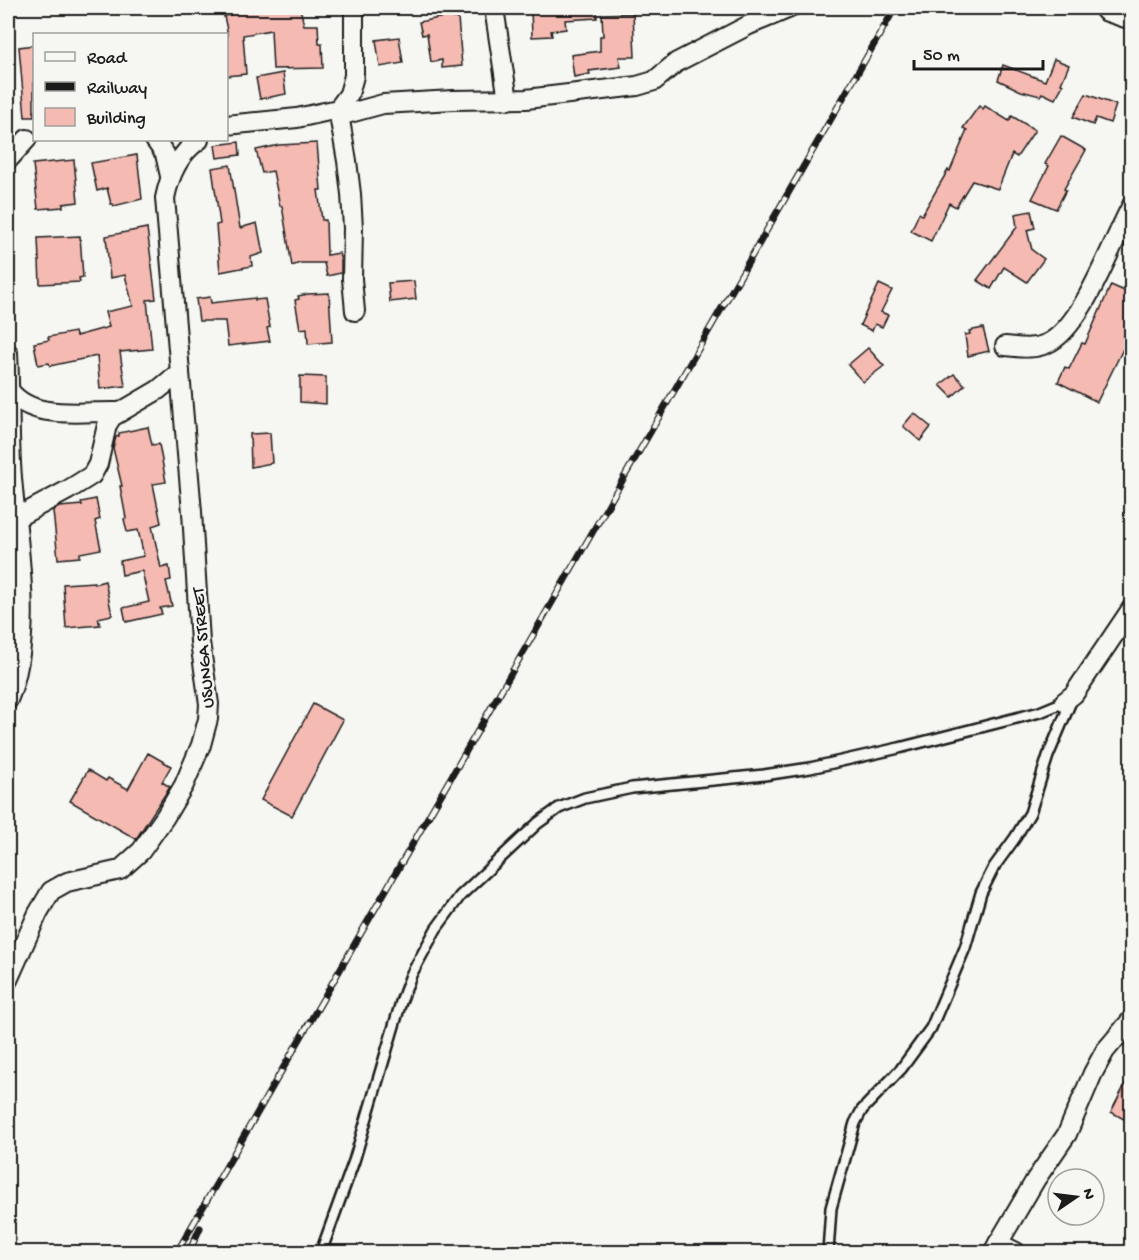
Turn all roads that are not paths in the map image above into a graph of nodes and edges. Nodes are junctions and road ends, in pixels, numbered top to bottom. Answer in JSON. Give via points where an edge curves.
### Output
{"nodes":[{"id":1,"x":354,"y":8,"type":"edge"},
{"id":2,"x":494,"y":8,"type":"edge"},
{"id":3,"x":790,"y":8,"type":"edge"},
{"id":4,"x":1108,"y":8,"type":"edge"},
{"id":5,"x":1131,"y":16,"type":"edge"},
{"id":6,"x":508,"y":100,"type":"junction"},
{"id":7,"x":338,"y":112,"type":"junction"},
{"id":8,"x":229,"y":126,"type":"edge"},
{"id":9,"x":8,"y":138,"type":"edge"},
{"id":10,"x":31,"y":138,"type":"edge"},
{"id":11,"x":156,"y":141,"type":"edge"},
{"id":12,"x":198,"y":141,"type":"edge"},
{"id":13,"x":8,"y":160,"type":"edge"},
{"id":14,"x":170,"y":176,"type":"junction"},
{"id":15,"x":1131,"y":205,"type":"edge"},
{"id":16,"x":355,"y":311,"type":"dead end"},
{"id":17,"x":1005,"y":346,"type":"dead end"},
{"id":18,"x":8,"y":353,"type":"edge"},
{"id":19,"x":180,"y":372,"type":"junction"},
{"id":20,"x":10,"y":391,"type":"junction"},
{"id":21,"x":118,"y":412,"type":"junction"},
{"id":22,"x":16,"y":518,"type":"junction"},
{"id":23,"x":1131,"y":608,"type":"edge"},
{"id":24,"x":1069,"y":698,"type":"junction"},
{"id":25,"x":8,"y":700,"type":"edge"},
{"id":26,"x":8,"y":980,"type":"edge"},
{"id":27,"x":1131,"y":1019,"type":"edge"},
{"id":28,"x":995,"y":1248,"type":"edge"},
{"id":29,"x":321,"y":1252,"type":"edge"},
{"id":30,"x":828,"y":1252,"type":"edge"},
{"id":31,"x":1016,"y":1252,"type":"edge"}],
"edges":[{"from":1,"to":7,"type":"street","via":[[354,76]]},
{"from":2,"to":6,"type":"street"},
{"from":3,"to":6,"type":"street","via":[[677,62],[648,83]]},
{"from":4,"to":5,"type":"main road"},
{"from":6,"to":7,"type":"street","via":[[383,104]]},
{"from":7,"to":8,"type":"street"},
{"from":7,"to":16,"type":"street","via":[[351,194]]},
{"from":9,"to":10,"type":"street"},
{"from":10,"to":13,"type":"street"},
{"from":11,"to":14,"type":"street","via":[[165,154]]},
{"from":12,"to":14,"type":"street","via":[[186,151]]},
{"from":14,"to":19,"type":"street","name":"USUNGA STREET","via":[[165,198],[166,225]]},
{"from":15,"to":17,"type":"street","via":[[1088,295],[1058,336],[1032,349]]},
{"from":18,"to":20,"type":"street"},
{"from":19,"to":21,"type":"street","via":[[158,390]]},
{"from":19,"to":26,"type":"street","name":"USUNGA STREET","via":[[200,642],[209,704],[201,746],[165,817],[130,862],[120,870],[67,882],[51,891]]},
{"from":20,"to":21,"type":"street","via":[[24,405],[34,408]]},
{"from":20,"to":22,"type":"street"},
{"from":21,"to":22,"type":"street","via":[[107,425],[99,464],[92,475]]},
{"from":22,"to":25,"type":"street","via":[[20,651]]},
{"from":23,"to":24,"type":"street"},
{"from":24,"to":29,"type":"lane","via":[[1040,712],[810,768],[632,788],[585,798],[538,823],[460,896],[436,929],[411,975],[354,1161]]},
{"from":24,"to":30,"type":"lane","via":[[1030,813],[981,893],[965,948],[931,1028],[855,1123],[831,1209]]},
{"from":27,"to":28,"type":"street","via":[[1105,1051],[1067,1134]]},
{"from":28,"to":31,"type":"street"}]}
